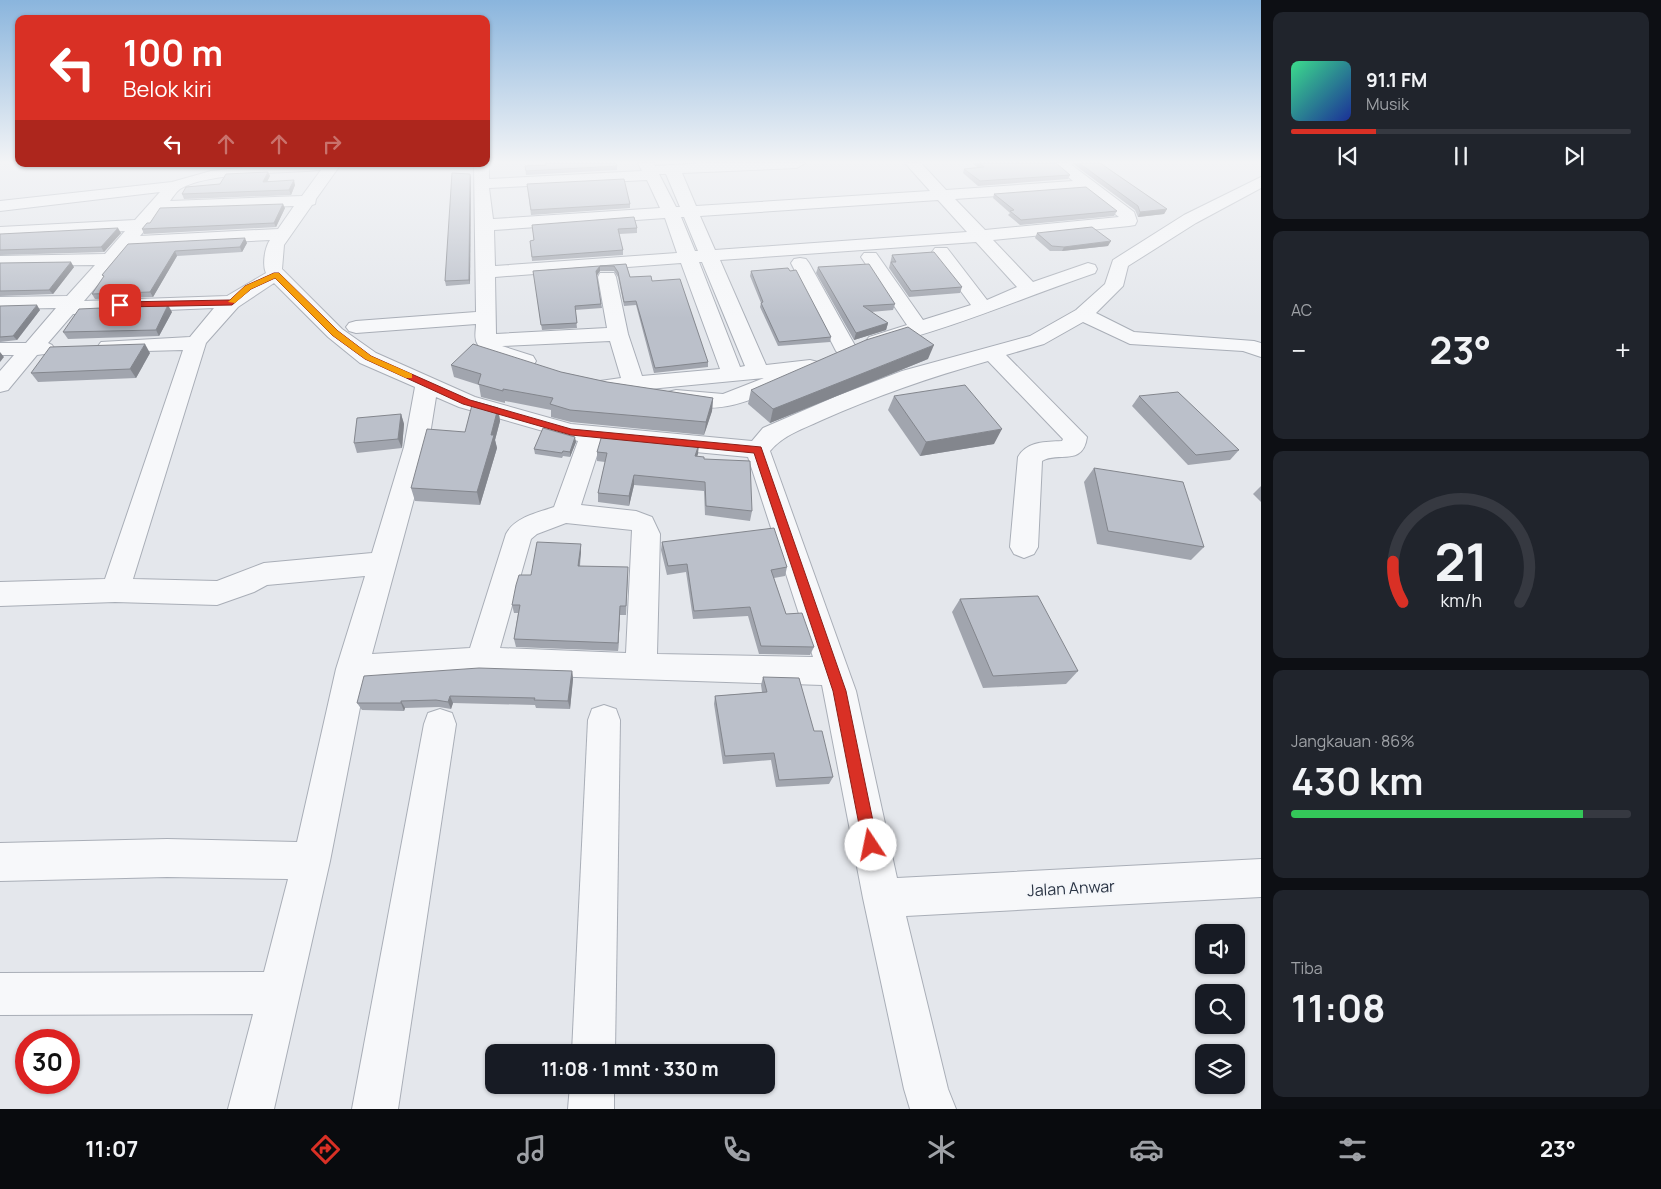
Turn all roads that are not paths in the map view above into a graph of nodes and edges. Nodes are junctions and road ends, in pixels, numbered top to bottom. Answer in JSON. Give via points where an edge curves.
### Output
{"nodes":[{"id":1,"x":150,"y":215,"type":"edge"},
{"id":2,"x":299,"y":215,"type":"edge"},
{"id":3,"x":484,"y":215,"type":"edge"},
{"id":4,"x":644,"y":215,"type":"edge"},
{"id":5,"x":672,"y":215,"type":"edge"},
{"id":6,"x":693,"y":215,"type":"edge"},
{"id":7,"x":962,"y":215,"type":"edge"},
{"id":8,"x":1126,"y":215,"type":"edge"},
{"id":9,"x":1198,"y":215,"type":"edge"},
{"id":10,"x":141,"y":225,"type":"junction"},
{"id":11,"x":485,"y":225,"type":"junction"},
{"id":12,"x":0,"y":232,"type":"edge"},
{"id":13,"x":284,"y":234,"type":"junction"},
{"id":14,"x":126,"y":242,"type":"junction"},
{"id":15,"x":986,"y":242,"type":"junction"},
{"id":16,"x":941,"y":252,"type":"junction"},
{"id":17,"x":870,"y":257,"type":"junction"},
{"id":18,"x":112,"y":258,"type":"junction"},
{"id":19,"x":0,"y":260,"type":"edge"},
{"id":20,"x":712,"y":263,"type":"junction"},
{"id":21,"x":800,"y":263,"type":"junction"},
{"id":22,"x":691,"y":265,"type":"junction"},
{"id":23,"x":1088,"y":269,"type":"dead end"},
{"id":24,"x":276,"y":275,"type":"junction"},
{"id":25,"x":606,"y":277,"type":"junction"},
{"id":26,"x":484,"y":279,"type":"junction"},
{"id":27,"x":1029,"y":288,"type":"junction"},
{"id":28,"x":232,"y":302,"type":"junction"},
{"id":29,"x":0,"y":303,"type":"edge"},
{"id":30,"x":71,"y":305,"type":"junction"},
{"id":31,"x":983,"y":308,"type":"junction"},
{"id":32,"x":1083,"y":314,"type":"junction"},
{"id":33,"x":484,"y":317,"type":"junction"},
{"id":34,"x":356,"y":327,"type":"dead end"},
{"id":35,"x":918,"y":327,"type":"junction"},
{"id":36,"x":618,"y":334,"type":"junction"},
{"id":37,"x":486,"y":341,"type":"junction"},
{"id":38,"x":196,"y":343,"type":"junction"},
{"id":39,"x":91,"y":347,"type":"edge"},
{"id":40,"x":62,"y":348,"type":"edge"},
{"id":41,"x":0,"y":349,"type":"edge"},
{"id":42,"x":33,"y":349,"type":"junction"},
{"id":43,"x":847,"y":351,"type":"junction"},
{"id":44,"x":1261,"y":351,"type":"edge"},
{"id":45,"x":990,"y":352,"type":"junction"},
{"id":46,"x":546,"y":367,"type":"edge"},
{"id":47,"x":810,"y":367,"type":"junction"},
{"id":48,"x":758,"y":371,"type":"junction"},
{"id":49,"x":732,"y":374,"type":"junction"},
{"id":50,"x":633,"y":383,"type":"junction"},
{"id":51,"x":0,"y":384,"type":"edge"},
{"id":52,"x":427,"y":384,"type":"junction"},
{"id":53,"x":592,"y":435,"type":"junction"},
{"id":54,"x":758,"y":450,"type":"junction"},
{"id":55,"x":565,"y":513,"type":"junction"},
{"id":56,"x":1024,"y":546,"type":"dead end"},
{"id":57,"x":382,"y":563,"type":"junction"},
{"id":58,"x":115,"y":590,"type":"junction"},
{"id":59,"x":0,"y":594,"type":"edge"},
{"id":60,"x":481,"y":661,"type":"junction"},
{"id":61,"x":641,"y":667,"type":"junction"},
{"id":62,"x":352,"y":669,"type":"junction"},
{"id":63,"x":832,"y":671,"type":"junction"},
{"id":64,"x":604,"y":720,"type":"dead end"},
{"id":65,"x":440,"y":724,"type":"dead end"},
{"id":66,"x":311,"y":861,"type":"junction"},
{"id":67,"x":0,"y":862,"type":"edge"},
{"id":68,"x":1261,"y":878,"type":"edge"},
{"id":69,"x":882,"y":898,"type":"junction"},
{"id":70,"x":0,"y":994,"type":"edge"},
{"id":71,"x":280,"y":994,"type":"junction"},
{"id":72,"x":593,"y":1044,"type":"edge"},
{"id":73,"x":592,"y":1094,"type":"edge"},
{"id":74,"x":251,"y":1109,"type":"edge"},
{"id":75,"x":375,"y":1109,"type":"edge"},
{"id":76,"x":591,"y":1109,"type":"edge"},
{"id":77,"x":933,"y":1109,"type":"edge"}],
"edges":[{"from":1,"to":10,"type":"street"},
{"from":2,"to":13,"type":"street"},
{"from":3,"to":11,"type":"street"},
{"from":4,"to":11,"type":"street"},
{"from":5,"to":22,"type":"street"},
{"from":6,"to":20,"type":"street"},
{"from":7,"to":15,"type":"street"},
{"from":8,"to":15,"type":"street","via":[[1129,221]]},
{"from":9,"to":32,"type":"street","via":[[1119,264],[1114,286]]},
{"from":10,"to":12,"type":"street"},
{"from":10,"to":14,"type":"street"},
{"from":11,"to":26,"type":"street"},
{"from":13,"to":14,"type":"street"},
{"from":13,"to":24,"type":"street","via":[[275,245],[273,269]]},
{"from":14,"to":18,"type":"street"},
{"from":15,"to":16,"type":"street"},
{"from":15,"to":20,"type":"street"},
{"from":15,"to":27,"type":"street"},
{"from":16,"to":17,"type":"street"},
{"from":16,"to":31,"type":"street"},
{"from":17,"to":21,"type":"street"},
{"from":17,"to":35,"type":"street"},
{"from":18,"to":19,"type":"street"},
{"from":18,"to":30,"type":"street"},
{"from":20,"to":21,"type":"street"},
{"from":20,"to":22,"type":"street"},
{"from":20,"to":48,"type":"street"},
{"from":21,"to":43,"type":"street"},
{"from":22,"to":25,"type":"street"},
{"from":22,"to":26,"type":"street"},
{"from":22,"to":49,"type":"street"},
{"from":23,"to":27,"type":"street"},
{"from":24,"to":28,"type":"street","via":[[248,288]]},
{"from":24,"to":52,"type":"street","via":[[335,333],[368,358]]},
{"from":25,"to":26,"type":"street"},
{"from":25,"to":36,"type":"street"},
{"from":26,"to":33,"type":"street"},
{"from":27,"to":31,"type":"street"},
{"from":28,"to":30,"type":"street"},
{"from":28,"to":38,"type":"street","via":[[209,324]]},
{"from":29,"to":30,"type":"street"},
{"from":30,"to":42,"type":"street"},
{"from":31,"to":35,"type":"street"},
{"from":32,"to":44,"type":"street","via":[[1130,338],[1247,345]]},
{"from":32,"to":45,"type":"street","via":[[1037,340]]},
{"from":33,"to":34,"type":"street"},
{"from":33,"to":37,"type":"street"},
{"from":35,"to":43,"type":"street"},
{"from":36,"to":37,"type":"street"},
{"from":36,"to":50,"type":"street"},
{"from":37,"to":46,"type":"street","via":[[492,351]]},
{"from":38,"to":39,"type":"street"},
{"from":38,"to":58,"type":"street"},
{"from":40,"to":42,"type":"street"},
{"from":41,"to":42,"type":"street"},
{"from":42,"to":51,"type":"street"},
{"from":43,"to":47,"type":"street"},
{"from":45,"to":54,"type":"street","via":[[910,376],[845,401],[771,434]]},
{"from":45,"to":56,"type":"street","via":[[1075,437],[1074,444],[1067,449],[1041,450],[1030,457]]},
{"from":47,"to":48,"type":"street"},
{"from":47,"to":50,"type":"street","via":[[723,402],[599,384]]},
{"from":48,"to":49,"type":"street"},
{"from":49,"to":50,"type":"street"},
{"from":52,"to":53,"type":"street","via":[[467,402]]},
{"from":52,"to":57,"type":"street","via":[[416,447]]},
{"from":53,"to":54,"type":"street"},
{"from":53,"to":55,"type":"street"},
{"from":54,"to":63,"type":"street"},
{"from":55,"to":60,"type":"street","via":[[518,534]]},
{"from":55,"to":61,"type":"street","via":[[643,524],[647,534]]},
{"from":57,"to":58,"type":"street","via":[[264,574],[217,593]]},
{"from":57,"to":62,"type":"street"},
{"from":58,"to":59,"type":"street"},
{"from":60,"to":61,"type":"street"},
{"from":60,"to":62,"type":"street"},
{"from":61,"to":63,"type":"street"},
{"from":62,"to":66,"type":"street"},
{"from":63,"to":69,"type":"street","via":[[840,691]]},
{"from":64,"to":72,"type":"street"},
{"from":65,"to":75,"type":"street"},
{"from":66,"to":67,"type":"street","via":[[168,858]]},
{"from":66,"to":71,"type":"street"},
{"from":68,"to":69,"type":"street","name":"Jalan Anwar"},
{"from":69,"to":77,"type":"street"},
{"from":70,"to":71,"type":"street"},
{"from":71,"to":74,"type":"street"},
{"from":73,"to":76,"type":"street"}]}
